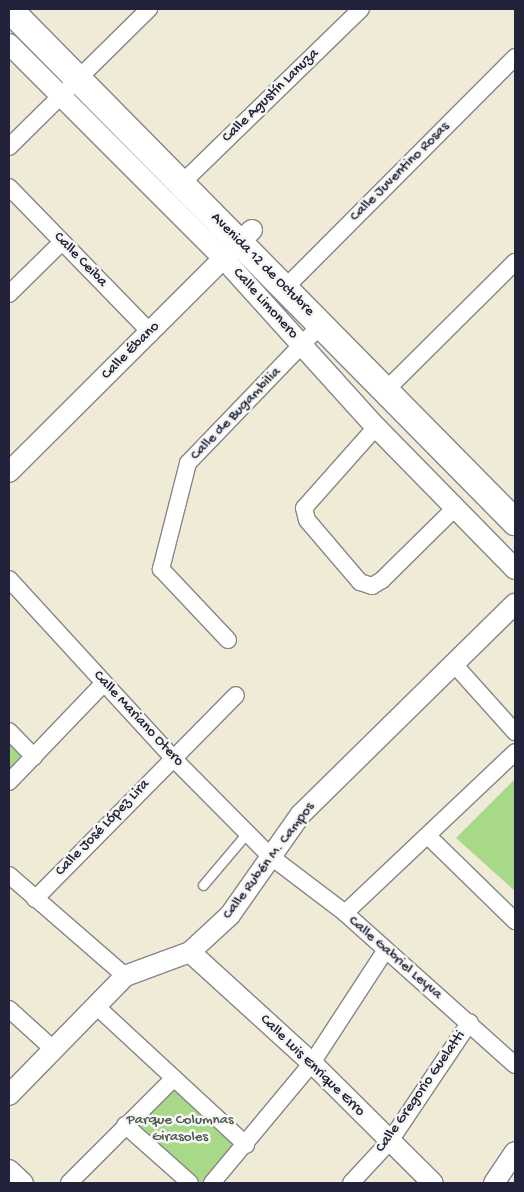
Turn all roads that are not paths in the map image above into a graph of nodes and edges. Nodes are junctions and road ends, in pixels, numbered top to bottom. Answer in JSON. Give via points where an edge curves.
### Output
{"nodes":[{"id":1,"x":9,"y":9,"type":"edge"},
{"id":2,"x":32,"y":9,"type":"edge"},
{"id":3,"x":149,"y":9,"type":"edge"},
{"id":4,"x":361,"y":9,"type":"edge"},
{"id":5,"x":9,"y":44,"type":"edge"},
{"id":6,"x":515,"y":57,"type":"edge"},
{"id":7,"x":76,"y":80,"type":"junction"},
{"id":8,"x":9,"y":147,"type":"edge"},
{"id":9,"x":187,"y":177,"type":"junction"},
{"id":10,"x":9,"y":187,"type":"edge"},
{"id":11,"x":62,"y":242,"type":"junction"},
{"id":12,"x":238,"y":244,"type":"junction"},
{"id":13,"x":515,"y":262,"type":"edge"},
{"id":14,"x":290,"y":282,"type":"junction"},
{"id":15,"x":12,"y":284,"type":"edge"},
{"id":16,"x":322,"y":325,"type":"junction"},
{"id":17,"x":151,"y":332,"type":"junction"},
{"id":18,"x":302,"y":345,"type":"junction"},
{"id":19,"x":392,"y":385,"type":"junction"},
{"id":20,"x":376,"y":427,"type":"junction"},
{"id":21,"x":9,"y":472,"type":"edge"},
{"id":22,"x":455,"y":508,"type":"junction"},
{"id":23,"x":514,"y":511,"type":"edge"},
{"id":24,"x":515,"y":569,"type":"edge"},
{"id":25,"x":9,"y":579,"type":"edge"},
{"id":26,"x":515,"y":604,"type":"edge"},
{"id":27,"x":228,"y":640,"type":"dead end"},
{"id":28,"x":453,"y":663,"type":"junction"},
{"id":29,"x":104,"y":683,"type":"junction"},
{"id":30,"x":236,"y":695,"type":"dead end"},
{"id":31,"x":9,"y":731,"type":"edge"},
{"id":32,"x":515,"y":732,"type":"edge"},
{"id":33,"x":515,"y":752,"type":"edge"},
{"id":34,"x":34,"y":757,"type":"junction"},
{"id":35,"x":172,"y":757,"type":"junction"},
{"id":36,"x":9,"y":782,"type":"edge"},
{"id":37,"x":247,"y":833,"type":"junction"},
{"id":38,"x":428,"y":836,"type":"junction"},
{"id":39,"x":270,"y":856,"type":"junction"},
{"id":40,"x":9,"y":875,"type":"edge"},
{"id":41,"x":203,"y":886,"type":"dead end"},
{"id":42,"x":35,"y":899,"type":"junction"},
{"id":43,"x":345,"y":914,"type":"junction"},
{"id":44,"x":515,"y":921,"type":"edge"},
{"id":45,"x":385,"y":951,"type":"junction"},
{"id":46,"x":190,"y":952,"type":"junction"},
{"id":47,"x":124,"y":976,"type":"junction"},
{"id":48,"x":95,"y":1005,"type":"junction"},
{"id":49,"x":9,"y":1008,"type":"edge"},
{"id":50,"x":470,"y":1022,"type":"junction"},
{"id":51,"x":52,"y":1048,"type":"junction"},
{"id":52,"x":312,"y":1063,"type":"junction"},
{"id":53,"x":515,"y":1065,"type":"edge"},
{"id":54,"x":174,"y":1078,"type":"junction"},
{"id":55,"x":9,"y":1095,"type":"edge"},
{"id":56,"x":125,"y":1125,"type":"junction"},
{"id":57,"x":390,"y":1141,"type":"junction"},
{"id":58,"x":246,"y":1145,"type":"junction"},
{"id":59,"x":515,"y":1152,"type":"edge"},
{"id":60,"x":9,"y":1170,"type":"edge"},
{"id":61,"x":23,"y":1183,"type":"edge"},
{"id":62,"x":69,"y":1183,"type":"edge"},
{"id":63,"x":190,"y":1183,"type":"edge"},
{"id":64,"x":212,"y":1183,"type":"edge"},
{"id":65,"x":351,"y":1183,"type":"edge"},
{"id":66,"x":433,"y":1183,"type":"edge"},
{"id":67,"x":494,"y":1183,"type":"edge"}],
"edges":[{"from":1,"to":7,"type":"main road","name":"Avenida 12 de Octubre"},
{"from":2,"to":7,"type":"main road","name":"Avenida 12 de Octubre"},
{"from":3,"to":7,"type":"street"},
{"from":4,"to":9,"type":"street","name":"Calle Agustín Lanuza"},
{"from":5,"to":7,"type":"street","name":"Calle Limonero"},
{"from":6,"to":14,"type":"street","name":"Calle Juventino Rosas"},
{"from":7,"to":8,"type":"street"},
{"from":7,"to":9,"type":"main road","name":"Avenida 12 de Octubre"},
{"from":7,"to":12,"type":"street","name":"Calle Limonero"},
{"from":9,"to":12,"type":"main road","name":"Avenida 12 de Octubre"},
{"from":10,"to":11,"type":"street","name":"Calle Ceiba"},
{"from":11,"to":15,"type":"street"},
{"from":11,"to":17,"type":"street","name":"Calle Ceiba"},
{"from":12,"to":14,"type":"main road","name":"Avenida 12 de Octubre"},
{"from":12,"to":17,"type":"street","name":"Calle Ébano"},
{"from":12,"to":18,"type":"street","name":"Calle Limonero"},
{"from":13,"to":19,"type":"street"},
{"from":14,"to":16,"type":"main road","name":"Avenida 12 de Octubre"},
{"from":14,"to":19,"type":"main road","name":"Avenida 12 de Octubre"},
{"from":16,"to":18,"type":"street"},
{"from":16,"to":19,"type":"main road","name":"Avenida 12 de Octubre"},
{"from":17,"to":21,"type":"street","name":"Calle Ébano"},
{"from":18,"to":20,"type":"street","name":"Calle Limonero"},
{"from":18,"to":27,"type":"street","name":"Calle de Bugambilia","via":[[188,463],[160,569]]},
{"from":19,"to":23,"type":"main road","name":"Avenida 12 de Octubre"},
{"from":20,"to":22,"type":"street","name":"Calle Limonero"},
{"from":20,"to":22,"type":"street","via":[[304,508],[307,520],[360,582],[372,586],[382,580]]},
{"from":22,"to":24,"type":"street","name":"Calle Limonero"},
{"from":25,"to":29,"type":"street","name":"Calle Mariano Otero"},
{"from":26,"to":28,"type":"street","name":"Calle Rubén M. Campos"},
{"from":28,"to":32,"type":"street"},
{"from":28,"to":39,"type":"street","name":"Calle Rubén M. Campos","via":[[301,814]]},
{"from":29,"to":34,"type":"street"},
{"from":29,"to":35,"type":"street","name":"Calle Mariano Otero"},
{"from":30,"to":35,"type":"street","name":"Calle José López Lira"},
{"from":31,"to":34,"type":"street"},
{"from":33,"to":38,"type":"street"},
{"from":34,"to":36,"type":"street"},
{"from":35,"to":37,"type":"street","name":"Calle Mariano Otero"},
{"from":35,"to":42,"type":"street","name":"Calle José López Lira"},
{"from":37,"to":39,"type":"street","name":"Calle Mariano Otero"},
{"from":37,"to":41,"type":"lane"},
{"from":38,"to":43,"type":"street"},
{"from":38,"to":44,"type":"street"},
{"from":39,"to":43,"type":"street","name":"Calle Gabriel Leyva"},
{"from":39,"to":46,"type":"street","name":"Calle Rubén M. Campos","via":[[230,915]]},
{"from":40,"to":42,"type":"street"},
{"from":42,"to":47,"type":"street"},
{"from":43,"to":45,"type":"street","name":"Calle Gabriel Leyva"},
{"from":45,"to":50,"type":"street","name":"Calle Gabriel Leyva"},
{"from":45,"to":52,"type":"street"},
{"from":46,"to":47,"type":"street","name":"Calle Rubén M. Campos"},
{"from":46,"to":52,"type":"street","name":"Calle Luis Enrique Erro"},
{"from":47,"to":48,"type":"street","name":"Calle Rubén M. Campos"},
{"from":48,"to":51,"type":"street","name":"Calle Rubén M. Campos"},
{"from":48,"to":54,"type":"street"},
{"from":49,"to":51,"type":"street"},
{"from":50,"to":53,"type":"street","name":"Calle Gabriel Leyva"},
{"from":50,"to":57,"type":"street","name":"Calle Gregorio Guelatti"},
{"from":51,"to":55,"type":"street","name":"Calle Rubén M. Campos"},
{"from":52,"to":57,"type":"street","name":"Calle Luis Enrique Erro"},
{"from":52,"to":58,"type":"street"},
{"from":54,"to":56,"type":"street"},
{"from":54,"to":58,"type":"street"},
{"from":56,"to":62,"type":"street"},
{"from":56,"to":63,"type":"street"},
{"from":57,"to":65,"type":"street","name":"Calle Gregorio Guelatti"},
{"from":57,"to":66,"type":"street","name":"Calle Luis Enrique Erro"},
{"from":58,"to":64,"type":"street"},
{"from":59,"to":67,"type":"street"},
{"from":60,"to":61,"type":"street"}]}
